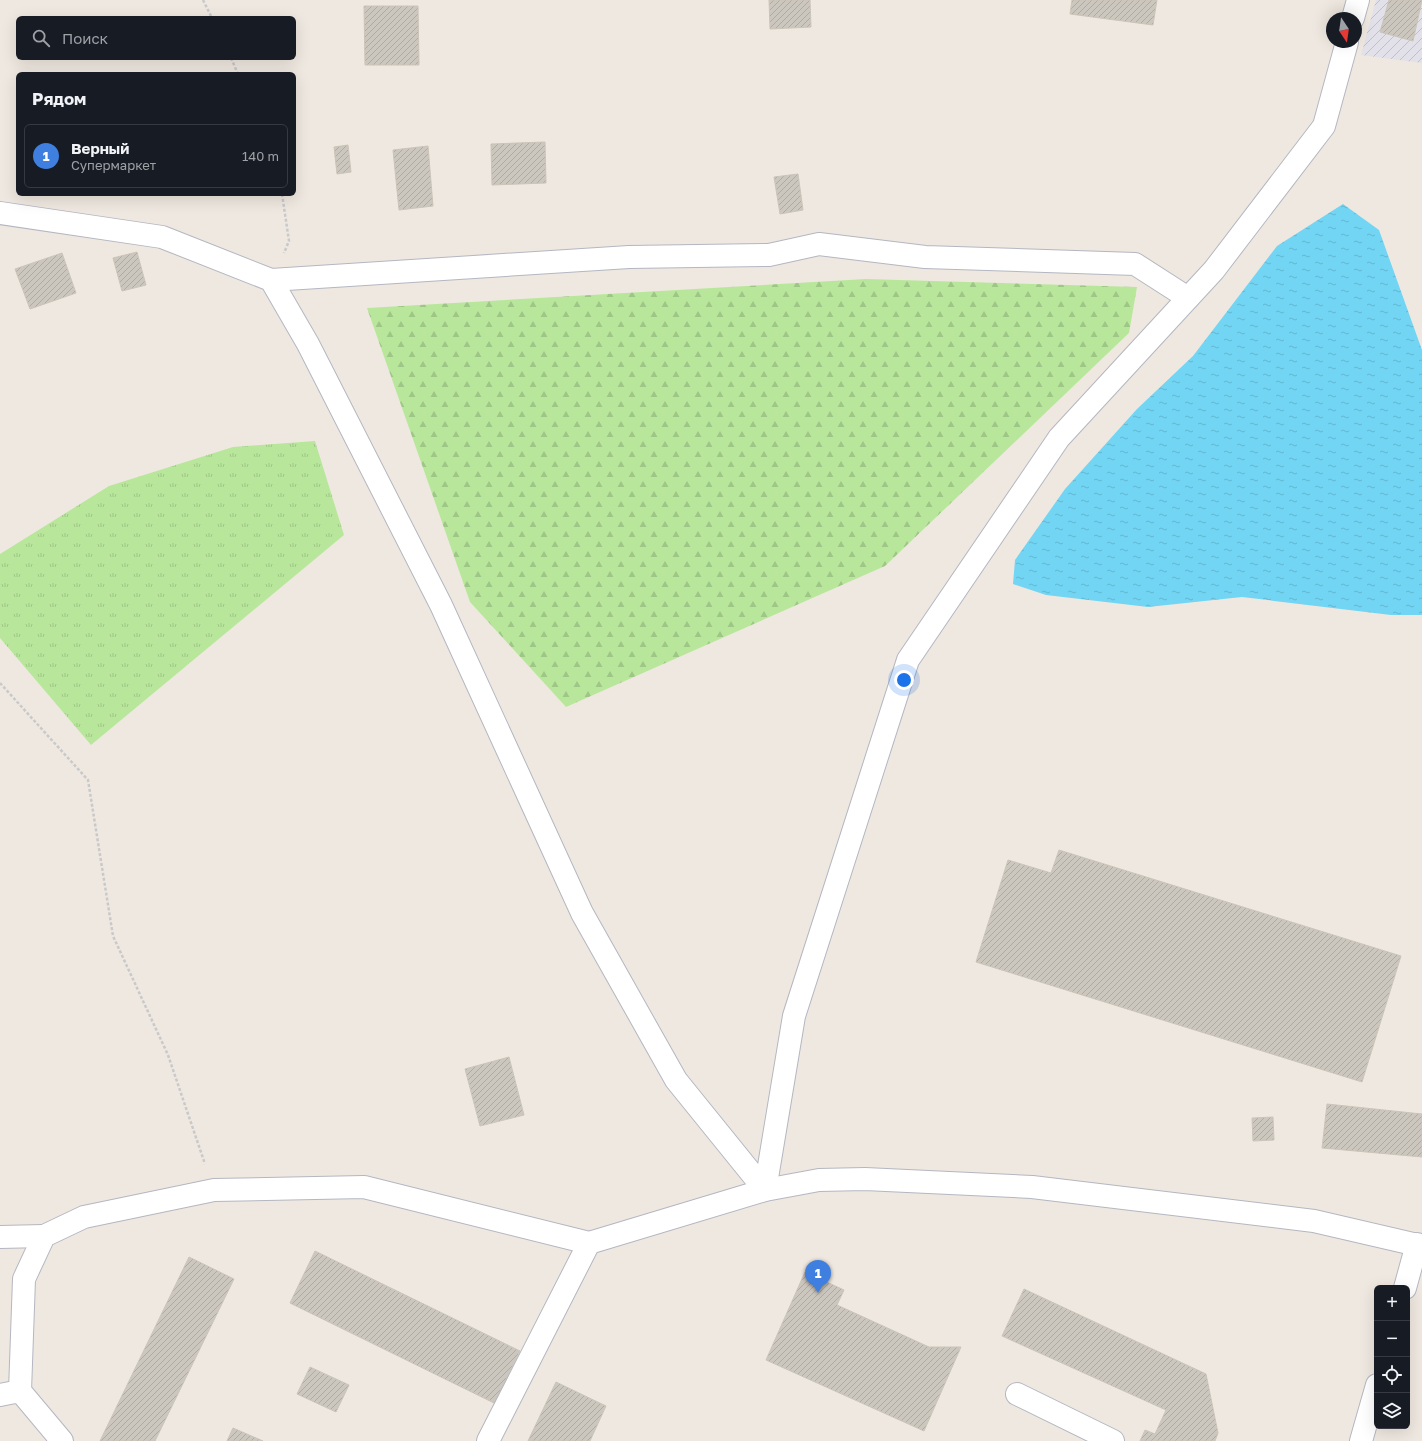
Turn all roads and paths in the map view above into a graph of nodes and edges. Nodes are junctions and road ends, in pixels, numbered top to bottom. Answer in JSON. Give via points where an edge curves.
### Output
{"nodes":[{"id":1,"x":203,"y":0,"type":"edge"},
{"id":2,"x":1358,"y":0,"type":"edge"},
{"id":3,"x":1355,"y":12,"type":"edge"},
{"id":4,"x":211,"y":16,"type":"edge"},
{"id":5,"x":1344,"y":48,"type":"edge"},
{"id":6,"x":232,"y":60,"type":"edge"},
{"id":7,"x":237,"y":72,"type":"edge"},
{"id":8,"x":282,"y":196,"type":"edge"},
{"id":9,"x":0,"y":213,"type":"edge"},
{"id":10,"x":271,"y":280,"type":"junction"},
{"id":11,"x":1188,"y":298,"type":"junction"},
{"id":12,"x":0,"y":683,"type":"edge"},
{"id":13,"x":214,"y":1190,"type":"junction"},
{"id":14,"x":765,"y":1190,"type":"junction"},
{"id":15,"x":44,"y":1236,"type":"junction"},
{"id":16,"x":0,"y":1237,"type":"edge"},
{"id":17,"x":589,"y":1244,"type":"junction"},
{"id":18,"x":1419,"y":1245,"type":"edge"},
{"id":19,"x":1406,"y":1285,"type":"edge"},
{"id":20,"x":10,"y":1393,"type":"edge"},
{"id":21,"x":1375,"y":1393,"type":"edge"},
{"id":22,"x":1017,"y":1394,"type":"dead end"},
{"id":23,"x":62,"y":1441,"type":"edge"},
{"id":24,"x":488,"y":1441,"type":"edge"},
{"id":25,"x":1114,"y":1441,"type":"edge"},
{"id":26,"x":1361,"y":1441,"type":"edge"}],
"edges":[{"from":1,"to":4,"type":"path"},
{"from":2,"to":3,"type":"street"},
{"from":5,"to":11,"type":"street","via":[[1324,126],[1214,270]]},
{"from":6,"to":7,"type":"path"},
{"from":8,"to":10,"type":"path","via":[[289,241]]},
{"from":9,"to":10,"type":"street","via":[[162,237]]},
{"from":10,"to":11,"type":"street","via":[[629,257],[769,254],[819,244],[925,257],[1135,264]]},
{"from":10,"to":14,"type":"street","via":[[308,344],[441,605],[582,913],[676,1080]]},
{"from":11,"to":14,"type":"street","via":[[1059,438],[908,660],[794,1016]]},
{"from":12,"to":13,"type":"path","via":[[88,780],[113,936],[168,1055]]},
{"from":13,"to":15,"type":"street","via":[[84,1217]]},
{"from":13,"to":17,"type":"street","via":[[364,1187]]},
{"from":14,"to":17,"type":"street"},
{"from":14,"to":18,"type":"street","via":[[819,1180],[865,1179],[1032,1187],[1314,1221]]},
{"from":15,"to":16,"type":"street"},
{"from":15,"to":20,"type":"street","via":[[24,1279]]},
{"from":17,"to":24,"type":"street"},
{"from":18,"to":19,"type":"street"},
{"from":20,"to":23,"type":"street"},
{"from":21,"to":26,"type":"street"},
{"from":22,"to":25,"type":"street"}]}
